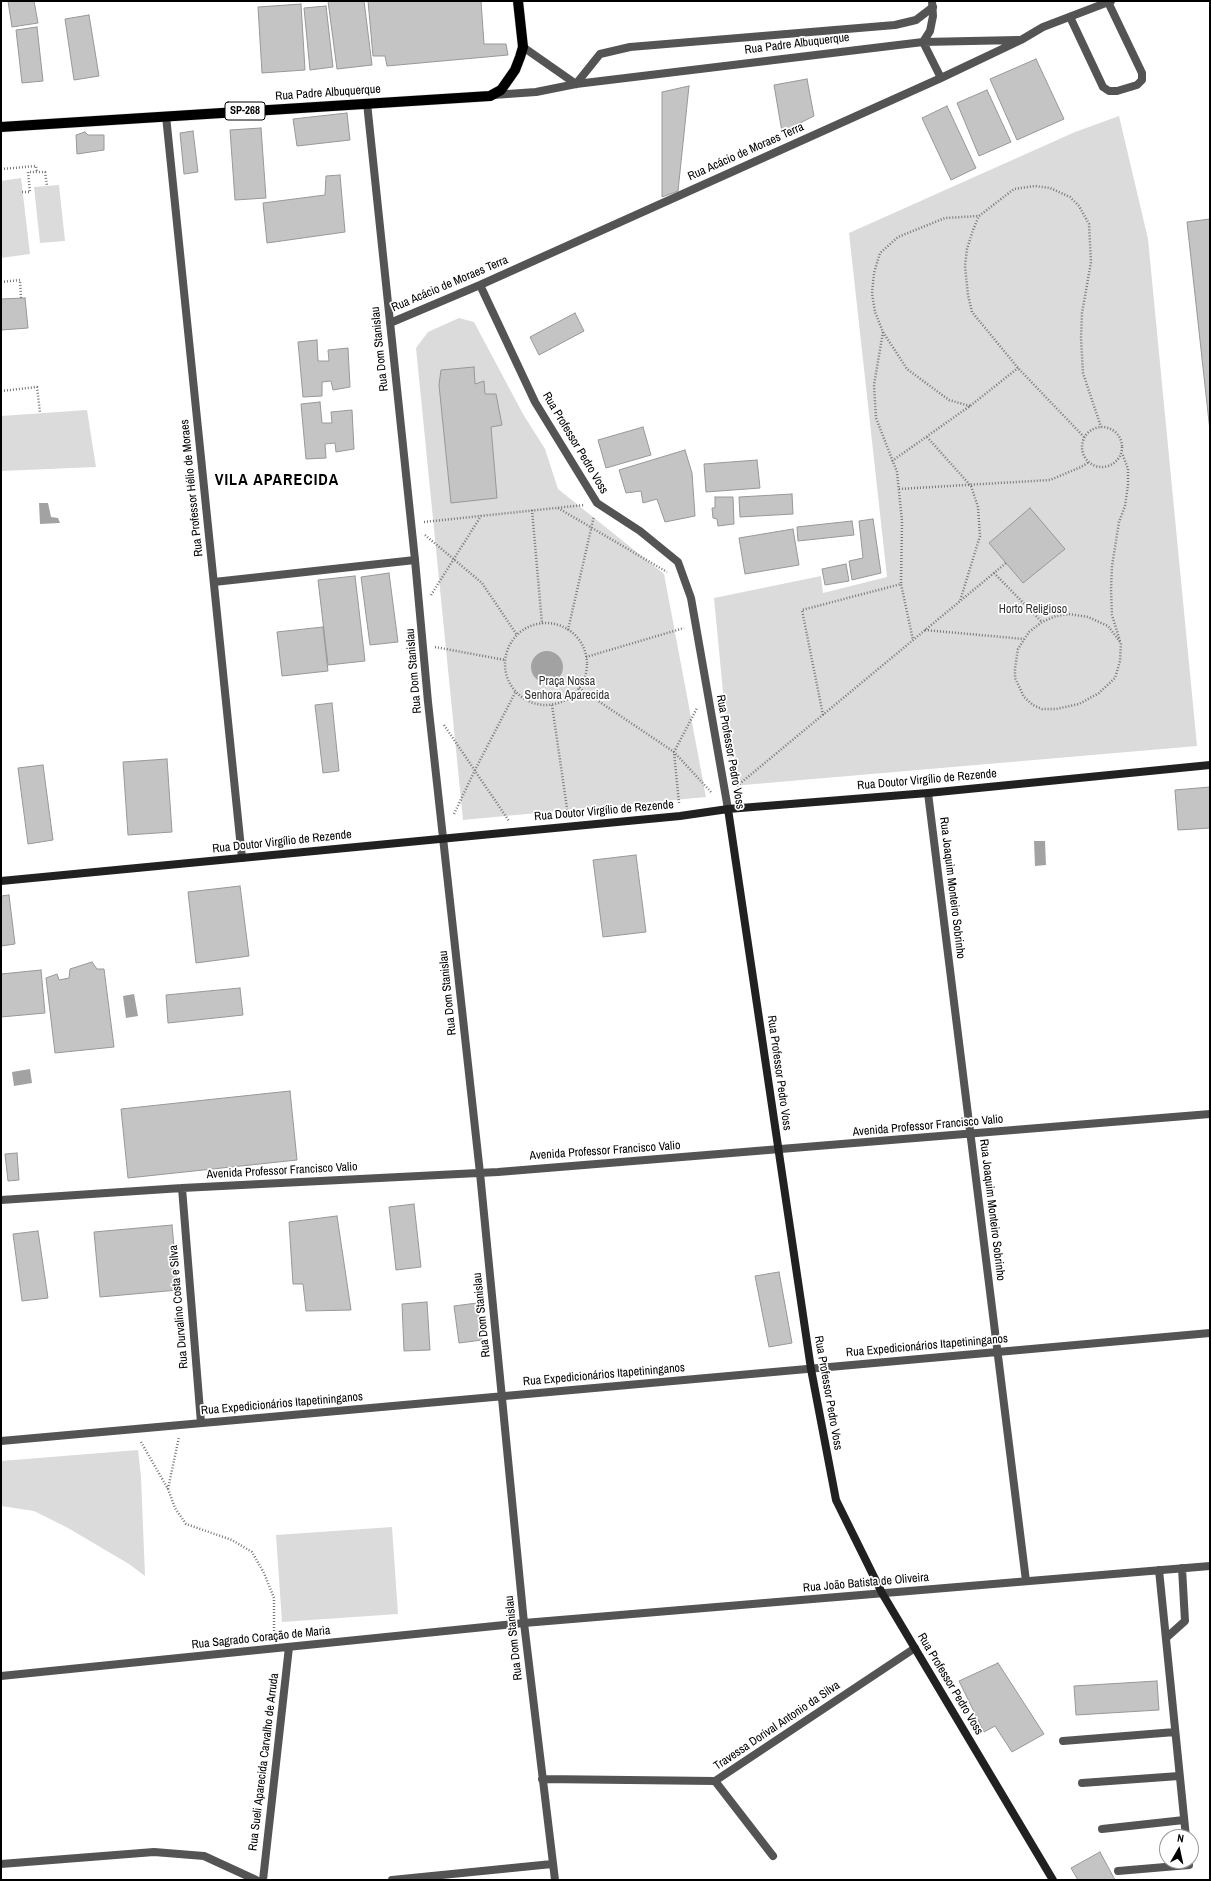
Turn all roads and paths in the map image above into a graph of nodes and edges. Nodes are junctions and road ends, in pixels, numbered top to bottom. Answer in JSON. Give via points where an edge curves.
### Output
{"nodes":[{"id":1,"x":518,"y":1,"type":"edge"},
{"id":2,"x":1110,"y":2,"type":"edge"},
{"id":3,"x":932,"y":4,"type":"edge"},
{"id":4,"x":1070,"y":17,"type":"junction"},
{"id":5,"x":1021,"y":40,"type":"junction"},
{"id":6,"x":923,"y":42,"type":"junction"},
{"id":7,"x":522,"y":47,"type":"junction"},
{"id":8,"x":941,"y":78,"type":"junction"},
{"id":9,"x":576,"y":84,"type":"junction"},
{"id":10,"x":490,"y":96,"type":"junction"},
{"id":11,"x":366,"y":103,"type":"junction"},
{"id":12,"x":166,"y":116,"type":"junction"},
{"id":13,"x":1,"y":127,"type":"edge"},
{"id":14,"x":1,"y":169,"type":"edge"},
{"id":15,"x":37,"y":172,"type":"junction"},
{"id":16,"x":47,"y":186,"type":"dead end"},
{"id":17,"x":22,"y":192,"type":"dead end"},
{"id":18,"x":979,"y":216,"type":"junction"},
{"id":19,"x":1,"y":282,"type":"edge"},
{"id":20,"x":480,"y":285,"type":"junction"},
{"id":21,"x":21,"y":298,"type":"dead end"},
{"id":22,"x":390,"y":323,"type":"junction"},
{"id":23,"x":883,"y":332,"type":"junction"},
{"id":24,"x":1018,"y":368,"type":"junction"},
{"id":25,"x":1,"y":391,"type":"edge"},
{"id":26,"x":970,"y":406,"type":"junction"},
{"id":27,"x":40,"y":413,"type":"dead end"},
{"id":28,"x":1101,"y":427,"type":"junction"},
{"id":29,"x":927,"y":437,"type":"junction"},
{"id":30,"x":1084,"y":437,"type":"junction"},
{"id":31,"x":1122,"y":453,"type":"junction"},
{"id":32,"x":892,"y":461,"type":"junction"},
{"id":33,"x":1089,"y":462,"type":"junction"},
{"id":34,"x":971,"y":486,"type":"junction"},
{"id":35,"x":899,"y":489,"type":"junction"},
{"id":36,"x":597,"y":503,"type":"junction"},
{"id":37,"x":558,"y":508,"type":"junction"},
{"id":38,"x":532,"y":510,"type":"junction"},
{"id":39,"x":482,"y":516,"type":"junction"},
{"id":40,"x":411,"y":523,"type":"junction"},
{"id":41,"x":592,"y":528,"type":"junction"},
{"id":42,"x":415,"y":560,"type":"junction"},
{"id":43,"x":454,"y":560,"type":"junction"},
{"id":44,"x":1006,"y":563,"type":"dead end"},
{"id":45,"x":994,"y":573,"type":"junction"},
{"id":46,"x":214,"y":582,"type":"junction"},
{"id":47,"x":686,"y":583,"type":"junction"},
{"id":48,"x":901,"y":584,"type":"junction"},
{"id":49,"x":960,"y":602,"type":"junction"},
{"id":50,"x":420,"y":612,"type":"junction"},
{"id":51,"x":1042,"y":622,"type":"junction"},
{"id":52,"x":542,"y":624,"type":"junction"},
{"id":53,"x":696,"y":624,"type":"junction"},
{"id":54,"x":568,"y":630,"type":"junction"},
{"id":55,"x":925,"y":630,"type":"junction"},
{"id":56,"x":517,"y":635,"type":"junction"},
{"id":57,"x":1024,"y":639,"type":"junction"},
{"id":58,"x":913,"y":640,"type":"junction"},
{"id":59,"x":1121,"y":643,"type":"junction"},
{"id":60,"x":423,"y":645,"type":"junction"},
{"id":61,"x":586,"y":656,"type":"junction"},
{"id":62,"x":506,"y":660,"type":"junction"},
{"id":63,"x":579,"y":688,"type":"junction"},
{"id":64,"x":707,"y":690,"type":"junction"},
{"id":65,"x":516,"y":691,"type":"junction"},
{"id":66,"x":428,"y":702,"type":"junction"},
{"id":67,"x":552,"y":705,"type":"junction"},
{"id":68,"x":823,"y":715,"type":"junction"},
{"id":69,"x":674,"y":752,"type":"junction"},
{"id":70,"x":1210,"y":765,"type":"edge"},
{"id":71,"x":475,"y":770,"type":"junction"},
{"id":72,"x":712,"y":792,"type":"dead end"},
{"id":73,"x":928,"y":793,"type":"junction"},
{"id":74,"x":726,"y":795,"type":"junction"},
{"id":75,"x":728,"y":809,"type":"junction"},
{"id":76,"x":680,"y":816,"type":"junction"},
{"id":77,"x":569,"y":826,"type":"junction"},
{"id":78,"x":516,"y":831,"type":"junction"},
{"id":79,"x":443,"y":838,"type":"junction"},
{"id":80,"x":242,"y":858,"type":"junction"},
{"id":81,"x":1,"y":881,"type":"edge"},
{"id":82,"x":1210,"y":1114,"type":"edge"},
{"id":83,"x":971,"y":1135,"type":"junction"},
{"id":84,"x":778,"y":1150,"type":"junction"},
{"id":85,"x":480,"y":1173,"type":"junction"},
{"id":86,"x":182,"y":1188,"type":"junction"},
{"id":87,"x":1,"y":1200,"type":"edge"},
{"id":88,"x":1210,"y":1333,"type":"edge"},
{"id":89,"x":998,"y":1352,"type":"junction"},
{"id":90,"x":811,"y":1369,"type":"junction"},
{"id":91,"x":502,"y":1396,"type":"junction"},
{"id":92,"x":201,"y":1423,"type":"junction"},
{"id":93,"x":182,"y":1425,"type":"junction"},
{"id":94,"x":135,"y":1429,"type":"junction"},
{"id":95,"x":1,"y":1441,"type":"edge"},
{"id":96,"x":168,"y":1489,"type":"junction"},
{"id":97,"x":1210,"y":1566,"type":"edge"},
{"id":98,"x":1182,"y":1568,"type":"junction"},
{"id":99,"x":1159,"y":1570,"type":"junction"},
{"id":100,"x":1026,"y":1582,"type":"junction"},
{"id":101,"x":882,"y":1593,"type":"junction"},
{"id":102,"x":524,"y":1624,"type":"junction"},
{"id":103,"x":1166,"y":1638,"type":"junction"},
{"id":104,"x":289,"y":1647,"type":"junction"},
{"id":105,"x":915,"y":1648,"type":"junction"},
{"id":106,"x":274,"y":1649,"type":"junction"},
{"id":107,"x":1,"y":1676,"type":"edge"},
{"id":108,"x":1175,"y":1732,"type":"junction"},
{"id":109,"x":1063,"y":1741,"type":"dead end"},
{"id":110,"x":1180,"y":1776,"type":"junction"},
{"id":111,"x":542,"y":1779,"type":"junction"},
{"id":112,"x":715,"y":1782,"type":"junction"},
{"id":113,"x":1082,"y":1783,"type":"dead end"},
{"id":114,"x":1184,"y":1820,"type":"junction"},
{"id":115,"x":1102,"y":1829,"type":"dead end"},
{"id":116,"x":1185,"y":1829,"type":"edge"},
{"id":117,"x":773,"y":1856,"type":"dead end"},
{"id":118,"x":1,"y":1864,"type":"edge"},
{"id":119,"x":552,"y":1864,"type":"junction"},
{"id":120,"x":1159,"y":1868,"type":"edge"},
{"id":121,"x":1118,"y":1871,"type":"dead end"},
{"id":122,"x":239,"y":1876,"type":"edge"},
{"id":123,"x":256,"y":1880,"type":"edge"},
{"id":124,"x":262,"y":1880,"type":"edge"},
{"id":125,"x":392,"y":1880,"type":"edge"},
{"id":126,"x":555,"y":1880,"type":"edge"},
{"id":127,"x":1053,"y":1880,"type":"edge"}],
"edges":[{"from":1,"to":7,"type":"main road"},
{"from":2,"to":4,"type":"street","name":"Rua Acácio de Moraes Terra"},
{"from":2,"to":4,"type":"street","via":[[1142,73],[1142,80],[1138,85],[1117,92],[1103,87]]},
{"from":3,"to":6,"type":"street","via":[[930,31]]},
{"from":3,"to":9,"type":"street","via":[[916,20],[895,25],[630,47],[600,54]]},
{"from":4,"to":5,"type":"street","name":"Rua Acácio de Moraes Terra","via":[[1043,27]]},
{"from":5,"to":6,"type":"street","name":"Rua Padre Albuquerque"},
{"from":5,"to":8,"type":"street","name":"Rua Acácio de Moraes Terra"},
{"from":6,"to":8,"type":"street"},
{"from":6,"to":9,"type":"street","name":"Rua Padre Albuquerque"},
{"from":7,"to":9,"type":"street"},
{"from":7,"to":10,"type":"main road","via":[[515,70],[501,90]]},
{"from":8,"to":20,"type":"street","name":"Rua Acácio de Moraes Terra"},
{"from":9,"to":10,"type":"street","name":"Rua Padre Albuquerque","via":[[542,92]]},
{"from":10,"to":11,"type":"main road","name":"Rua Padre Albuquerque","number":"SP-268"},
{"from":11,"to":12,"type":"main road","name":"Rua Padre Albuquerque","number":"SP-268"},
{"from":11,"to":22,"type":"street","name":"Rua Dom Stanislau"},
{"from":12,"to":13,"type":"main road","name":"Rua Padre Albuquerque","number":"SP-268"},
{"from":12,"to":46,"type":"street","name":"Rua Professor Hélio de Moraes"},
{"from":14,"to":15,"type":"path","via":[[36,166]]},
{"from":15,"to":16,"type":"path","via":[[45,172]]},
{"from":15,"to":17,"type":"path","via":[[28,172],[30,192]]},
{"from":18,"to":23,"type":"path","via":[[945,218],[898,237],[880,253],[872,293],[875,312]]},
{"from":18,"to":24,"type":"path","via":[[967,249],[965,266],[972,312]]},
{"from":18,"to":28,"type":"path","via":[[1014,189],[1035,186],[1050,188],[1070,197],[1086,218],[1090,230],[1091,262],[1082,313],[1083,373]]},
{"from":19,"to":21,"type":"path","via":[[20,280]]},
{"from":20,"to":22,"type":"street","name":"Rua Acácio de Moraes Terra"},
{"from":20,"to":36,"type":"street","name":"Rua Professor Pedro Voss","via":[[535,402]]},
{"from":22,"to":40,"type":"street","name":"Rua Dom Stanislau"},
{"from":23,"to":26,"type":"path","via":[[907,369],[950,400]]},
{"from":23,"to":32,"type":"path","via":[[874,385],[876,418]]},
{"from":24,"to":26,"type":"path"},
{"from":24,"to":30,"type":"path"},
{"from":25,"to":27,"type":"path","via":[[37,387]]},
{"from":26,"to":29,"type":"path"},
{"from":28,"to":30,"type":"path","via":[[1094,428]]},
{"from":28,"to":31,"type":"path","via":[[1108,427],[1118,434],[1122,440]]},
{"from":29,"to":32,"type":"path"},
{"from":29,"to":34,"type":"path"},
{"from":30,"to":33,"type":"path","via":[[1082,450]]},
{"from":31,"to":33,"type":"path","via":[[1114,464],[1108,466],[1095,466]]},
{"from":31,"to":59,"type":"path","via":[[1128,469],[1128,485],[1118,528],[1111,590],[1112,615]]},
{"from":32,"to":35,"type":"path","via":[[897,472]]},
{"from":33,"to":34,"type":"path","via":[[1050,480]]},
{"from":34,"to":35,"type":"path"},
{"from":34,"to":49,"type":"path","via":[[978,507],[980,536]]},
{"from":35,"to":48,"type":"path","via":[[902,521]]},
{"from":36,"to":37,"type":"path"},
{"from":36,"to":41,"type":"path"},
{"from":36,"to":47,"type":"street","name":"Rua Professor Pedro Voss","via":[[640,531],[678,562]]},
{"from":37,"to":38,"type":"path"},
{"from":37,"to":41,"type":"path"},
{"from":38,"to":39,"type":"path"},
{"from":38,"to":52,"type":"path"},
{"from":39,"to":40,"type":"path"},
{"from":39,"to":43,"type":"path"},
{"from":40,"to":42,"type":"street","name":"Rua Dom Stanislau"},
{"from":40,"to":43,"type":"path"},
{"from":41,"to":47,"type":"path"},
{"from":41,"to":54,"type":"path"},
{"from":42,"to":46,"type":"street"},
{"from":42,"to":50,"type":"street","name":"Rua Dom Stanislau"},
{"from":43,"to":50,"type":"path"},
{"from":43,"to":56,"type":"path","via":[[482,583]]},
{"from":44,"to":45,"type":"path"},
{"from":45,"to":49,"type":"path"},
{"from":45,"to":51,"type":"path"},
{"from":46,"to":80,"type":"street","name":"Rua Professor Hélio de Moraes"},
{"from":47,"to":53,"type":"street","name":"Rua Professor Pedro Voss"},
{"from":48,"to":58,"type":"path"},
{"from":48,"to":68,"type":"path","via":[[802,610]]},
{"from":49,"to":55,"type":"path"},
{"from":50,"to":60,"type":"street","name":"Rua Dom Stanislau"},
{"from":51,"to":57,"type":"path"},
{"from":51,"to":59,"type":"path","via":[[1069,614],[1088,617],[1108,626]]},
{"from":52,"to":54,"type":"path","via":[[556,624]]},
{"from":52,"to":56,"type":"path","via":[[528,627]]},
{"from":53,"to":61,"type":"path"},
{"from":53,"to":64,"type":"street","name":"Rua Professor Pedro Voss"},
{"from":54,"to":61,"type":"path","via":[[580,641]]},
{"from":55,"to":57,"type":"path"},
{"from":55,"to":58,"type":"path"},
{"from":56,"to":62,"type":"path","via":[[509,646]]},
{"from":57,"to":59,"type":"path","via":[[1018,649],[1015,678],[1024,697],[1033,705],[1056,709],[1079,704],[1099,693],[1114,678],[1120,661]]},
{"from":58,"to":68,"type":"path"},
{"from":60,"to":62,"type":"path"},
{"from":60,"to":66,"type":"street","name":"Rua Dom Stanislau"},
{"from":61,"to":63,"type":"path","via":[[587,667]]},
{"from":62,"to":65,"type":"path","via":[[508,677]]},
{"from":63,"to":67,"type":"path","via":[[572,696]]},
{"from":63,"to":69,"type":"path"},
{"from":64,"to":69,"type":"path"},
{"from":64,"to":74,"type":"street","name":"Rua Professor Pedro Voss"},
{"from":65,"to":67,"type":"path","via":[[532,702]]},
{"from":65,"to":71,"type":"path"},
{"from":66,"to":71,"type":"path"},
{"from":66,"to":79,"type":"street","name":"Rua Dom Stanislau"},
{"from":67,"to":77,"type":"path"},
{"from":68,"to":74,"type":"path"},
{"from":69,"to":72,"type":"path"},
{"from":69,"to":76,"type":"path"},
{"from":70,"to":73,"type":"main road","name":"Rua Doutor Virgílio de Rezende"},
{"from":71,"to":78,"type":"path"},
{"from":71,"to":79,"type":"path"},
{"from":73,"to":75,"type":"main road","name":"Rua Doutor Virgílio de Rezende"},
{"from":73,"to":83,"type":"street","name":"Rua Joaquim Monteiro Sobrinho"},
{"from":74,"to":75,"type":"street","name":"Rua Professor Pedro Voss"},
{"from":75,"to":76,"type":"main road","name":"Rua Doutor Virgílio de Rezende"},
{"from":75,"to":84,"type":"main road","name":"Rua Professor Pedro Voss"},
{"from":76,"to":77,"type":"main road","name":"Rua Doutor Virgílio de Rezende"},
{"from":77,"to":78,"type":"main road","name":"Rua Doutor Virgílio de Rezende"},
{"from":78,"to":79,"type":"main road","name":"Rua Doutor Virgílio de Rezende"},
{"from":79,"to":80,"type":"main road","name":"Rua Doutor Virgílio de Rezende"},
{"from":79,"to":85,"type":"street","name":"Rua Dom Stanislau"},
{"from":80,"to":81,"type":"main road","name":"Rua Doutor Virgílio de Rezende"},
{"from":82,"to":83,"type":"street","name":"Avenida Professor Francisco Valio"},
{"from":83,"to":84,"type":"street","name":"Avenida Professor Francisco Valio"},
{"from":83,"to":89,"type":"street","name":"Rua Joaquim Monteiro Sobrinho"},
{"from":84,"to":85,"type":"street","name":"Avenida Professor Francisco Valio"},
{"from":84,"to":90,"type":"main road","name":"Rua Professor Pedro Voss"},
{"from":85,"to":86,"type":"street","name":"Avenida Professor Francisco Valio"},
{"from":85,"to":91,"type":"street","name":"Rua Dom Stanislau"},
{"from":86,"to":87,"type":"street","name":"Avenida Professor Francisco Valio"},
{"from":86,"to":92,"type":"street","name":"Rua Durvalino Costa e Silva"},
{"from":88,"to":89,"type":"street","name":"Rua Expedicionários Itapetininganos"},
{"from":89,"to":90,"type":"street","name":"Rua Expedicionários Itapetininganos"},
{"from":89,"to":100,"type":"street","name":"Rua Joaquim Monteiro Sobrinho"},
{"from":90,"to":91,"type":"street","name":"Rua Expedicionários Itapetininganos"},
{"from":90,"to":101,"type":"main road","name":"Rua Professor Pedro Voss","via":[[836,1500]]},
{"from":91,"to":92,"type":"street","name":"Rua Expedicionários Itapetininganos"},
{"from":91,"to":102,"type":"street","name":"Rua Dom Stanislau"},
{"from":92,"to":93,"type":"street","name":"Rua Expedicionários Itapetininganos"},
{"from":93,"to":94,"type":"street","name":"Rua Expedicionários Itapetininganos"},
{"from":93,"to":96,"type":"path"},
{"from":94,"to":95,"type":"street","name":"Rua Expedicionários Itapetininganos"},
{"from":94,"to":96,"type":"path"},
{"from":96,"to":106,"type":"path","via":[[175,1508],[186,1524],[232,1540],[252,1552],[274,1598]]},
{"from":97,"to":98,"type":"street","name":"Rua João Batista de Oliveira"},
{"from":98,"to":99,"type":"street","name":"Rua João Batista de Oliveira"},
{"from":98,"to":103,"type":"street","via":[[1185,1620]]},
{"from":99,"to":100,"type":"street","name":"Rua João Batista de Oliveira"},
{"from":99,"to":103,"type":"street"},
{"from":100,"to":101,"type":"street","name":"Rua João Batista de Oliveira"},
{"from":101,"to":102,"type":"street","name":"Rua João Batista de Oliveira"},
{"from":101,"to":105,"type":"main road","name":"Rua Professor Pedro Voss"},
{"from":102,"to":104,"type":"street","name":"Rua Sagrado Coração de Maria"},
{"from":102,"to":111,"type":"street","name":"Rua Dom Stanislau"},
{"from":103,"to":108,"type":"street"},
{"from":104,"to":106,"type":"street","name":"Rua Sagrado Coração de Maria"},
{"from":104,"to":124,"type":"street","name":"Rua Sueli Aparecida Carvalho de Arruda"},
{"from":105,"to":112,"type":"street","name":"Travessa Dorival Antonio da Silva"},
{"from":105,"to":127,"type":"main road","name":"Rua Professor Pedro Voss"},
{"from":106,"to":107,"type":"street","name":"Rua Sagrado Coração de Maria"},
{"from":108,"to":109,"type":"street"},
{"from":108,"to":110,"type":"street"},
{"from":110,"to":113,"type":"street"},
{"from":110,"to":114,"type":"street"},
{"from":111,"to":112,"type":"street","name":"Travessa Dorival Antonio da Silva"},
{"from":111,"to":119,"type":"street","name":"Rua Dom Stanislau"},
{"from":112,"to":117,"type":"street"},
{"from":114,"to":115,"type":"street"},
{"from":114,"to":116,"type":"street"},
{"from":118,"to":122,"type":"street","via":[[154,1852],[204,1856]]},
{"from":119,"to":125,"type":"street"},
{"from":119,"to":126,"type":"street","name":"Rua Dom Stanislau"},
{"from":120,"to":121,"type":"street"},
{"from":122,"to":123,"type":"street"}]}
